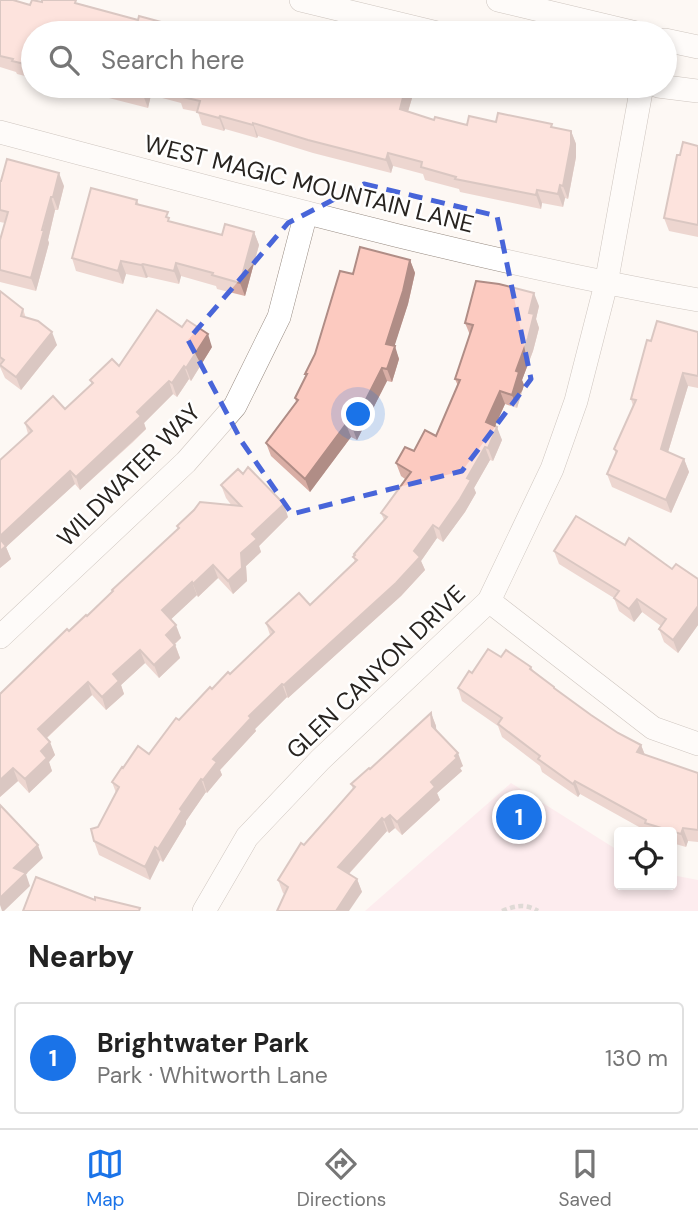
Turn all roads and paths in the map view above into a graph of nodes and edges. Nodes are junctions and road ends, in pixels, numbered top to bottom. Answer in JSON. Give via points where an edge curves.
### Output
{"nodes":[{"id":1,"x":301,"y":0,"type":"edge"},
{"id":2,"x":498,"y":0,"type":"edge"},
{"id":3,"x":388,"y":21,"type":"edge"},
{"id":4,"x":586,"y":21,"type":"edge"},
{"id":5,"x":677,"y":43,"type":"edge"},
{"id":6,"x":698,"y":47,"type":"edge"},
{"id":7,"x":677,"y":88,"type":"edge"},
{"id":8,"x":698,"y":91,"type":"edge"},
{"id":9,"x":640,"y":98,"type":"edge"},
{"id":10,"x":0,"y":132,"type":"edge"},
{"id":11,"x":306,"y":213,"type":"junction"},
{"id":12,"x":606,"y":284,"type":"junction"},
{"id":13,"x":698,"y":300,"type":"edge"},
{"id":14,"x":489,"y":601,"type":"junction"},
{"id":15,"x":0,"y":637,"type":"edge"},
{"id":16,"x":698,"y":744,"type":"edge"},
{"id":17,"x":204,"y":911,"type":"edge"},
{"id":18,"x":502,"y":911,"type":"edge"},
{"id":19,"x":538,"y":911,"type":"edge"}],
"edges":[{"from":1,"to":3,"type":"street"},
{"from":2,"to":4,"type":"street"},
{"from":5,"to":6,"type":"street"},
{"from":7,"to":8,"type":"street"},
{"from":9,"to":12,"type":"street","name":"GLEN CANYON DRIVE"},
{"from":10,"to":11,"type":"street","name":"WEST MAGIC MOUNTAIN LANE"},
{"from":11,"to":12,"type":"street","name":"WEST MAGIC MOUNTAIN LANE"},
{"from":11,"to":15,"type":"street","name":"WILDWATER WAY","via":[[279,317],[235,406],[186,463]]},
{"from":12,"to":13,"type":"street","name":"WEST MAGIC MOUNTAIN LANE"},
{"from":12,"to":14,"type":"street","name":"GLEN CANYON DRIVE","via":[[576,401],[552,469]]},
{"from":14,"to":16,"type":"street","via":[[653,728]]},
{"from":14,"to":17,"type":"street","name":"GLEN CANYON DRIVE","via":[[320,760],[247,837]]},
{"from":18,"to":19,"type":"path","via":[[517,905]]}]}
